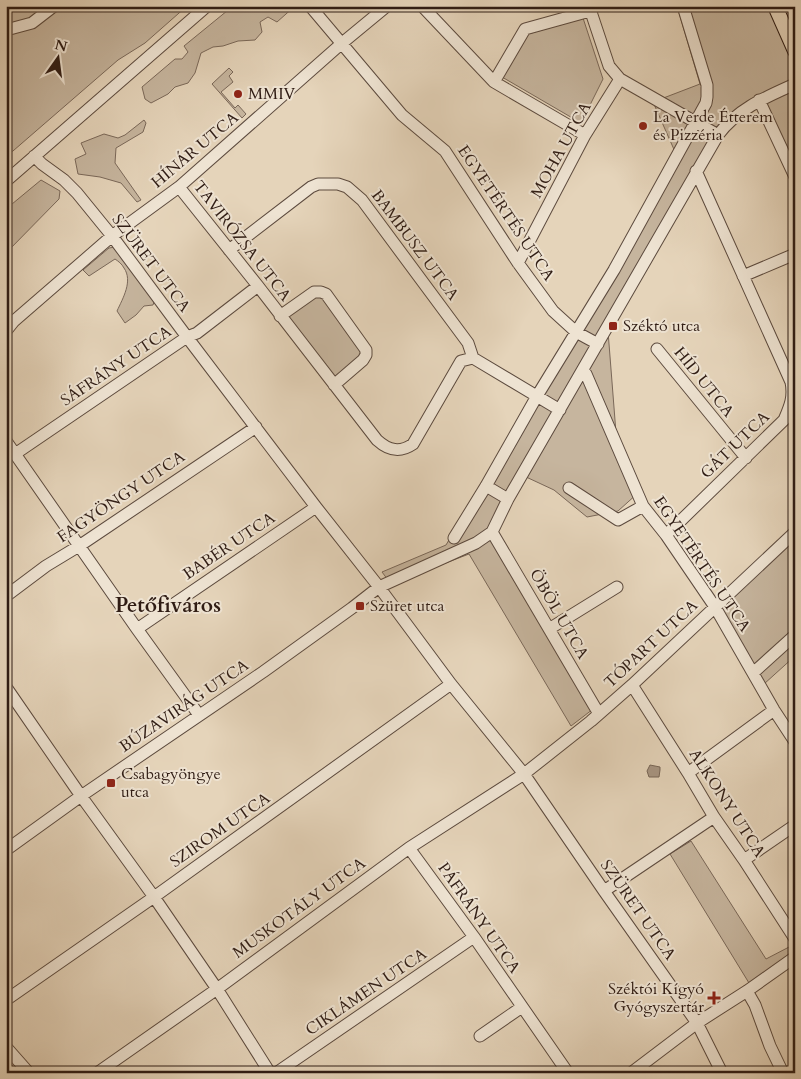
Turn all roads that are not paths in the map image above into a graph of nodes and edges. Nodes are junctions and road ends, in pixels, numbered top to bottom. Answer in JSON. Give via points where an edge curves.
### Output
{"nodes":[{"id":1,"x":54,"y":6,"type":"edge"},
{"id":2,"x":207,"y":6,"type":"edge"},
{"id":3,"x":310,"y":6,"type":"edge"},
{"id":4,"x":387,"y":6,"type":"edge"},
{"id":5,"x":422,"y":6,"type":"edge"},
{"id":6,"x":683,"y":6,"type":"edge"},
{"id":7,"x":775,"y":6,"type":"edge"},
{"id":8,"x":590,"y":9,"type":"edge"},
{"id":9,"x":6,"y":30,"type":"edge"},
{"id":10,"x":341,"y":44,"type":"junction"},
{"id":11,"x":795,"y":51,"type":"edge"},
{"id":12,"x":620,"y":79,"type":"junction"},
{"id":13,"x":494,"y":82,"type":"junction"},
{"id":14,"x":795,"y":84,"type":"edge"},
{"id":15,"x":759,"y":100,"type":"junction"},
{"id":16,"x":696,"y":122,"type":"junction"},
{"id":17,"x":585,"y":135,"type":"junction"},
{"id":18,"x":718,"y":135,"type":"junction"},
{"id":19,"x":34,"y":156,"type":"junction"},
{"id":20,"x":696,"y":171,"type":"junction"},
{"id":21,"x":795,"y":177,"type":"edge"},
{"id":22,"x":6,"y":181,"type":"edge"},
{"id":23,"x":179,"y":186,"type":"junction"},
{"id":24,"x":112,"y":236,"type":"junction"},
{"id":25,"x":229,"y":250,"type":"junction"},
{"id":26,"x":795,"y":254,"type":"edge"},
{"id":27,"x":518,"y":263,"type":"junction"},
{"id":28,"x":743,"y":276,"type":"junction"},
{"id":29,"x":258,"y":286,"type":"junction"},
{"id":30,"x":280,"y":316,"type":"junction"},
{"id":31,"x":6,"y":331,"type":"edge"},
{"id":32,"x":576,"y":332,"type":"junction"},
{"id":33,"x":186,"y":337,"type":"junction"},
{"id":34,"x":598,"y":344,"type":"junction"},
{"id":35,"x":657,"y":350,"type":"dead end"},
{"id":36,"x":473,"y":358,"type":"junction"},
{"id":37,"x":582,"y":371,"type":"junction"},
{"id":38,"x":334,"y":385,"type":"junction"},
{"id":39,"x":537,"y":396,"type":"junction"},
{"id":40,"x":560,"y":410,"type":"junction"},
{"id":41,"x":256,"y":427,"type":"junction"},
{"id":42,"x":6,"y":441,"type":"edge"},
{"id":43,"x":15,"y":454,"type":"junction"},
{"id":44,"x":746,"y":458,"type":"junction"},
{"id":45,"x":486,"y":486,"type":"junction"},
{"id":46,"x":569,"y":488,"type":"dead end"},
{"id":47,"x":508,"y":499,"type":"junction"},
{"id":48,"x":643,"y":506,"type":"junction"},
{"id":49,"x":316,"y":507,"type":"junction"},
{"id":50,"x":492,"y":532,"type":"junction"},
{"id":51,"x":795,"y":532,"type":"edge"},
{"id":52,"x":666,"y":535,"type":"junction"},
{"id":53,"x":454,"y":538,"type":"dead end"},
{"id":54,"x":79,"y":546,"type":"junction"},
{"id":55,"x":379,"y":587,"type":"junction"},
{"id":56,"x":617,"y":587,"type":"dead end"},
{"id":57,"x":6,"y":596,"type":"edge"},
{"id":58,"x":715,"y":607,"type":"junction"},
{"id":59,"x":137,"y":629,"type":"junction"},
{"id":60,"x":549,"y":629,"type":"junction"},
{"id":61,"x":795,"y":635,"type":"edge"},
{"id":62,"x":753,"y":673,"type":"junction"},
{"id":63,"x":451,"y":684,"type":"junction"},
{"id":64,"x":632,"y":685,"type":"junction"},
{"id":65,"x":6,"y":687,"type":"edge"},
{"id":66,"x":774,"y":710,"type":"junction"},
{"id":67,"x":599,"y":714,"type":"junction"},
{"id":68,"x":199,"y":715,"type":"junction"},
{"id":69,"x":795,"y":742,"type":"edge"},
{"id":70,"x":688,"y":773,"type":"junction"},
{"id":71,"x":524,"y":774,"type":"junction"},
{"id":72,"x":81,"y":796,"type":"junction"},
{"id":73,"x":714,"y":816,"type":"junction"},
{"id":74,"x":795,"y":825,"type":"edge"},
{"id":75,"x":409,"y":848,"type":"junction"},
{"id":76,"x":6,"y":850,"type":"edge"},
{"id":77,"x":744,"y":860,"type":"junction"},
{"id":78,"x":604,"y":891,"type":"junction"},
{"id":79,"x":154,"y":897,"type":"junction"},
{"id":80,"x":474,"y":937,"type":"junction"},
{"id":81,"x":795,"y":939,"type":"edge"},
{"id":82,"x":795,"y":957,"type":"edge"},
{"id":83,"x":217,"y":989,"type":"junction"},
{"id":84,"x":747,"y":991,"type":"junction"},
{"id":85,"x":6,"y":1000,"type":"edge"},
{"id":86,"x":522,"y":1007,"type":"junction"},
{"id":87,"x":698,"y":1024,"type":"junction"},
{"id":88,"x":480,"y":1036,"type":"dead end"},
{"id":89,"x":6,"y":1047,"type":"edge"},
{"id":90,"x":28,"y":1073,"type":"edge"},
{"id":91,"x":97,"y":1073,"type":"edge"},
{"id":92,"x":270,"y":1073,"type":"edge"},
{"id":93,"x":276,"y":1073,"type":"edge"},
{"id":94,"x":568,"y":1073,"type":"edge"},
{"id":95,"x":631,"y":1073,"type":"edge"},
{"id":96,"x":722,"y":1073,"type":"edge"},
{"id":97,"x":783,"y":1073,"type":"edge"}],
"edges":[{"from":1,"to":9,"type":"street","via":[[32,22]]},
{"from":2,"to":19,"type":"street"},
{"from":3,"to":10,"type":"street","name":"EGYETÉRTÉS UTCA"},
{"from":4,"to":10,"type":"street","name":"HÍNÁR UTCA"},
{"from":5,"to":13,"type":"street"},
{"from":6,"to":16,"type":"street","via":[[708,90],[706,103]]},
{"from":7,"to":11,"type":"main road"},
{"from":8,"to":12,"type":"street","via":[[609,66]]},
{"from":8,"to":13,"type":"street","via":[[525,29]]},
{"from":10,"to":23,"type":"street","name":"HÍNÁR UTCA"},
{"from":10,"to":27,"type":"street","name":"EGYETÉRTÉS UTCA","via":[[402,116],[445,150]]},
{"from":12,"to":16,"type":"street"},
{"from":12,"to":17,"type":"street","name":"MOHA UTCA"},
{"from":13,"to":17,"type":"street"},
{"from":14,"to":15,"type":"street"},
{"from":15,"to":18,"type":"street","via":[[732,119]]},
{"from":15,"to":21,"type":"street"},
{"from":16,"to":18,"type":"street"},
{"from":16,"to":32,"type":"street"},
{"from":17,"to":27,"type":"street","name":"MOHA UTCA"},
{"from":18,"to":20,"type":"street"},
{"from":19,"to":22,"type":"street"},
{"from":19,"to":24,"type":"street","name":"SZÜRET UTCA","via":[[77,193]]},
{"from":20,"to":28,"type":"street","name":"GÁT UTCA"},
{"from":20,"to":34,"type":"street"},
{"from":23,"to":24,"type":"street","name":"HÍNÁR UTCA"},
{"from":23,"to":25,"type":"street","name":"TAVIRÓZSA UTCA"},
{"from":24,"to":31,"type":"street","name":"HÍNÁR UTCA"},
{"from":24,"to":33,"type":"street","name":"SZÜRET UTCA"},
{"from":25,"to":29,"type":"street","name":"TAVIRÓZSA UTCA"},
{"from":25,"to":36,"type":"street","name":"BAMBUSZ UTCA","via":[[311,187],[327,183],[347,187],[362,200],[441,305],[468,343]]},
{"from":26,"to":28,"type":"street"},
{"from":27,"to":32,"type":"street","name":"EGYETÉRTÉS UTCA","via":[[553,311]]},
{"from":28,"to":44,"type":"street","name":"GÁT UTCA","via":[[792,391],[784,420]]},
{"from":29,"to":30,"type":"street","name":"TAVIRÓZSA UTCA"},
{"from":29,"to":33,"type":"street","name":"SÁFRÁNY UTCA","via":[[197,333]]},
{"from":30,"to":38,"type":"street","name":"TAVIRÓZSA UTCA"},
{"from":30,"to":38,"type":"street","name":"TAVIRÓZSA UTCA","via":[[314,292],[326,294],[366,350],[363,360]]},
{"from":32,"to":34,"type":"street","name":"EGYETÉRTÉS UTCA"},
{"from":32,"to":39,"type":"street"},
{"from":33,"to":41,"type":"street","name":"SZÜRET UTCA"},
{"from":33,"to":43,"type":"street","name":"SÁFRÁNY UTCA"},
{"from":34,"to":37,"type":"street"},
{"from":35,"to":44,"type":"street","name":"HÍD UTCA"},
{"from":36,"to":38,"type":"street","name":"TAVIRÓZSA UTCA","via":[[461,361],[413,444],[403,450],[391,449],[381,443]]},
{"from":36,"to":39,"type":"street"},
{"from":37,"to":40,"type":"street"},
{"from":37,"to":48,"type":"street","name":"EGYETÉRTÉS UTCA"},
{"from":39,"to":40,"type":"street"},
{"from":39,"to":45,"type":"street"},
{"from":40,"to":47,"type":"street"},
{"from":41,"to":49,"type":"street","name":"SZÜRET UTCA"},
{"from":41,"to":54,"type":"street","name":"FAGYÖNGY UTCA"},
{"from":42,"to":43,"type":"street"},
{"from":43,"to":54,"type":"street"},
{"from":44,"to":52,"type":"street","name":"GÁT UTCA"},
{"from":45,"to":47,"type":"street"},
{"from":45,"to":53,"type":"street"},
{"from":46,"to":48,"type":"street","via":[[618,520]]},
{"from":47,"to":50,"type":"street"},
{"from":48,"to":52,"type":"street","name":"EGYETÉRTÉS UTCA"},
{"from":49,"to":55,"type":"street","name":"SZÜRET UTCA"},
{"from":49,"to":59,"type":"street","name":"BABÉR UTCA"},
{"from":50,"to":55,"type":"street","via":[[476,543]]},
{"from":50,"to":60,"type":"street","name":"ÖBÖL UTCA"},
{"from":51,"to":58,"type":"street","name":"TÓPART UTCA"},
{"from":52,"to":58,"type":"street","name":"EGYETÉRTÉS UTCA"},
{"from":54,"to":57,"type":"street","name":"FAGYÖNGY UTCA"},
{"from":54,"to":59,"type":"street"},
{"from":55,"to":63,"type":"street","name":"SZÜRET UTCA"},
{"from":55,"to":68,"type":"street","name":"BÚZAVIRÁG UTCA"},
{"from":56,"to":60,"type":"street"},
{"from":58,"to":62,"type":"street","name":"EGYETÉRTÉS UTCA"},
{"from":58,"to":64,"type":"street","name":"TÓPART UTCA"},
{"from":59,"to":68,"type":"street"},
{"from":60,"to":67,"type":"street","name":"ÖBÖL UTCA"},
{"from":61,"to":62,"type":"street"},
{"from":62,"to":66,"type":"street","name":"EGYETÉRTÉS UTCA"},
{"from":63,"to":71,"type":"street","name":"SZÜRET UTCA"},
{"from":63,"to":79,"type":"street","name":"SZIROM UTCA"},
{"from":64,"to":67,"type":"street","name":"TÓPART UTCA"},
{"from":64,"to":70,"type":"street","name":"ALKONY UTCA"},
{"from":65,"to":72,"type":"street"},
{"from":66,"to":69,"type":"street","name":"EGYETÉRTÉS UTCA"},
{"from":66,"to":70,"type":"street"},
{"from":67,"to":71,"type":"street","name":"TÓPART UTCA"},
{"from":68,"to":72,"type":"street","name":"BÚZAVIRÁG UTCA"},
{"from":70,"to":73,"type":"street","name":"ALKONY UTCA"},
{"from":71,"to":75,"type":"street","name":"MUSKOTÁLY UTCA"},
{"from":71,"to":78,"type":"street","name":"SZÜRET UTCA"},
{"from":72,"to":76,"type":"street","name":"BÚZAVIRÁG UTCA"},
{"from":72,"to":79,"type":"street"},
{"from":73,"to":77,"type":"street","name":"ALKONY UTCA"},
{"from":73,"to":78,"type":"street"},
{"from":74,"to":77,"type":"street"},
{"from":75,"to":80,"type":"street","name":"PÁFRÁNY UTCA"},
{"from":75,"to":83,"type":"street","name":"MUSKOTÁLY UTCA"},
{"from":77,"to":81,"type":"street","name":"ALKONY UTCA"},
{"from":78,"to":87,"type":"street","name":"SZÜRET UTCA"},
{"from":79,"to":83,"type":"street"},
{"from":79,"to":85,"type":"street","name":"SZIROM UTCA"},
{"from":80,"to":86,"type":"street","name":"PÁFRÁNY UTCA"},
{"from":80,"to":93,"type":"street","name":"CIKLÁMEN UTCA"},
{"from":82,"to":84,"type":"street"},
{"from":83,"to":91,"type":"street","name":"MUSKOTÁLY UTCA"},
{"from":83,"to":92,"type":"street"},
{"from":84,"to":87,"type":"street"},
{"from":84,"to":97,"type":"street"},
{"from":86,"to":88,"type":"street"},
{"from":86,"to":94,"type":"street","name":"PÁFRÁNY UTCA"},
{"from":87,"to":95,"type":"street"},
{"from":87,"to":96,"type":"street","name":"SZÜRET UTCA"},
{"from":89,"to":90,"type":"street"}]}
